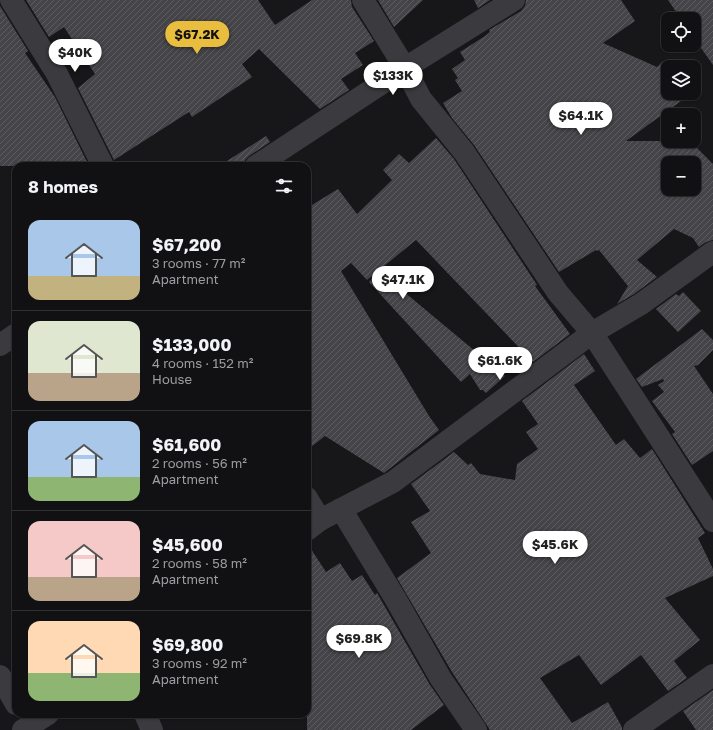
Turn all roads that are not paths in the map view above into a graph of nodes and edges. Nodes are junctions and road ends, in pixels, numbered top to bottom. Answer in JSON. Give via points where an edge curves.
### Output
{"nodes":[{"id":1,"x":11,"y":0,"type":"edge"},
{"id":2,"x":363,"y":0,"type":"edge"},
{"id":3,"x":514,"y":0,"type":"edge"},
{"id":4,"x":405,"y":68,"type":"junction"},
{"id":5,"x":101,"y":162,"type":"edge"},
{"id":6,"x":262,"y":162,"type":"edge"},
{"id":7,"x":713,"y":252,"type":"edge"},
{"id":8,"x":592,"y":333,"type":"junction"},
{"id":9,"x":12,"y":337,"type":"edge"},
{"id":10,"x":0,"y":345,"type":"edge"},
{"id":11,"x":341,"y":510,"type":"junction"},
{"id":12,"x":311,"y":513,"type":"edge"},
{"id":13,"x":713,"y":521,"type":"edge"},
{"id":14,"x":314,"y":525,"type":"edge"},
{"id":15,"x":713,"y":675,"type":"edge"},
{"id":16,"x":0,"y":676,"type":"edge"},
{"id":17,"x":12,"y":697,"type":"edge"},
{"id":18,"x":40,"y":718,"type":"edge"},
{"id":19,"x":147,"y":718,"type":"edge"},
{"id":20,"x":26,"y":725,"type":"edge"},
{"id":21,"x":152,"y":730,"type":"edge"},
{"id":22,"x":476,"y":730,"type":"edge"},
{"id":23,"x":634,"y":730,"type":"edge"}],
"edges":[{"from":1,"to":5,"type":"street","via":[[57,74]]},
{"from":2,"to":4,"type":"street"},
{"from":3,"to":4,"type":"street"},
{"from":4,"to":6,"type":"street"},
{"from":4,"to":8,"type":"street","via":[[422,99],[464,152],[558,293]]},
{"from":7,"to":8,"type":"street","via":[[641,304]]},
{"from":8,"to":11,"type":"street","via":[[393,482]]},
{"from":8,"to":13,"type":"street"},
{"from":9,"to":10,"type":"street"},
{"from":11,"to":14,"type":"street"},
{"from":11,"to":22,"type":"street","via":[[396,598],[441,679]]},
{"from":12,"to":14,"type":"street"},
{"from":15,"to":23,"type":"street"},
{"from":16,"to":17,"type":"street"},
{"from":18,"to":20,"type":"street"},
{"from":19,"to":21,"type":"street"}]}
